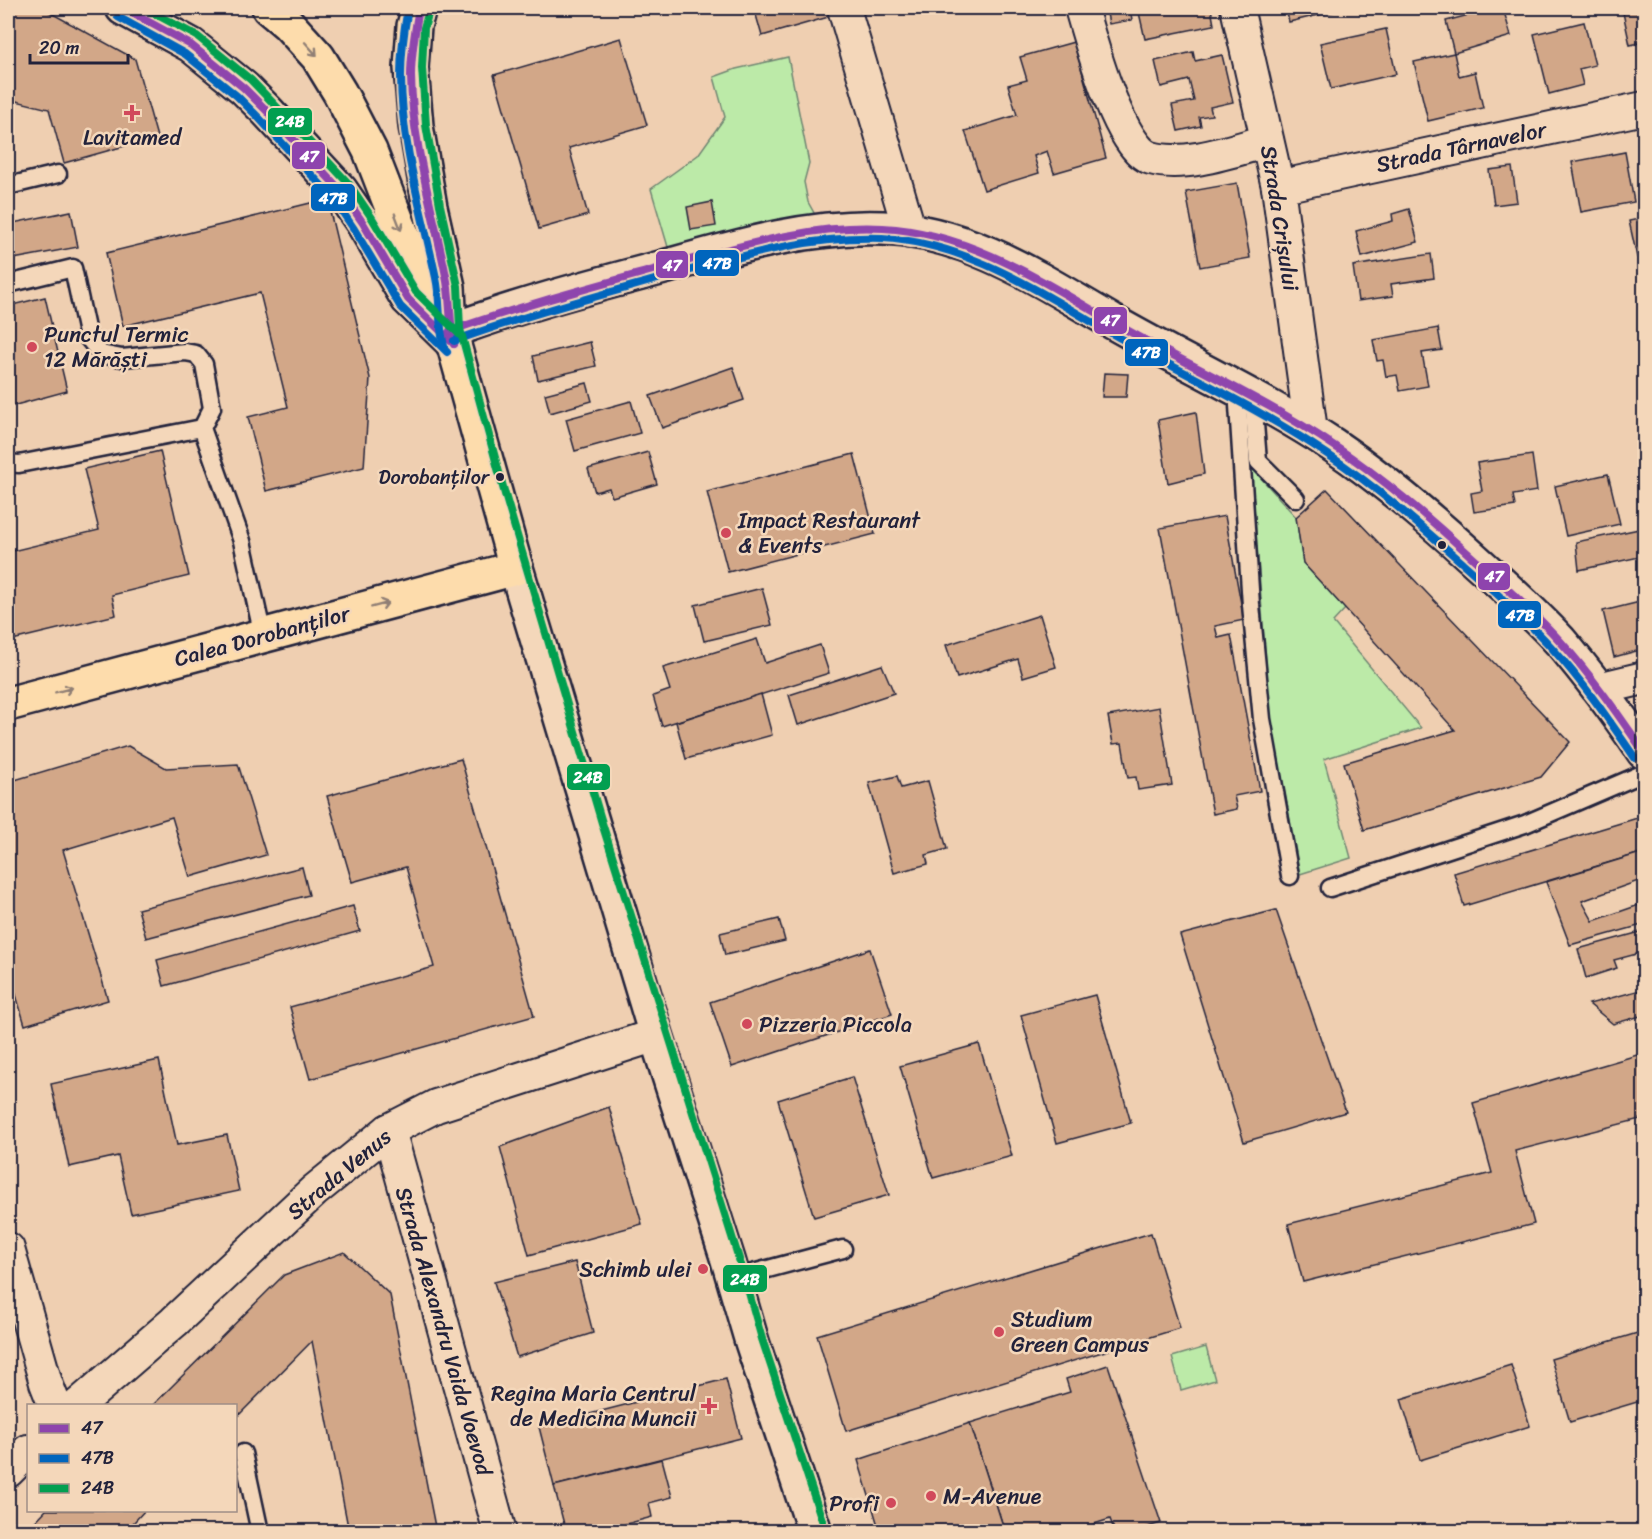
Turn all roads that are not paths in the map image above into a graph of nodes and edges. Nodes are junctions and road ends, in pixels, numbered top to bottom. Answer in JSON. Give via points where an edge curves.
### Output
{"nodes":[{"id":1,"x":123,"y":8,"type":"edge"},
{"id":2,"x":269,"y":8,"type":"edge"},
{"id":3,"x":419,"y":8,"type":"edge"},
{"id":4,"x":1081,"y":8,"type":"edge"},
{"id":5,"x":1237,"y":8,"type":"edge"},
{"id":6,"x":845,"y":12,"type":"dead end"},
{"id":7,"x":1644,"y":108,"type":"edge"},
{"id":8,"x":1267,"y":141,"type":"junction"},
{"id":9,"x":58,"y":174,"type":"dead end"},
{"id":10,"x":8,"y":186,"type":"edge"},
{"id":11,"x":1278,"y":187,"type":"junction"},
{"id":12,"x":910,"y":232,"type":"junction"},
{"id":13,"x":8,"y":284,"type":"edge"},
{"id":14,"x":452,"y":338,"type":"junction"},
{"id":15,"x":1245,"y":394,"type":"junction"},
{"id":16,"x":202,"y":428,"type":"junction"},
{"id":17,"x":1311,"y":431,"type":"junction"},
{"id":18,"x":8,"y":463,"type":"edge"},
{"id":19,"x":1296,"y":499,"type":"dead end"},
{"id":20,"x":516,"y":568,"type":"junction"},
{"id":21,"x":263,"y":636,"type":"junction"},
{"id":22,"x":1644,"y":678,"type":"edge"},
{"id":23,"x":1598,"y":689,"type":"junction"},
{"id":24,"x":8,"y":704,"type":"edge"},
{"id":25,"x":1644,"y":752,"type":"edge"},
{"id":26,"x":1644,"y":773,"type":"edge"},
{"id":27,"x":1290,"y":876,"type":"dead end"},
{"id":28,"x":1330,"y":888,"type":"dead end"},
{"id":29,"x":656,"y":1035,"type":"junction"},
{"id":30,"x":389,"y":1130,"type":"junction"},
{"id":31,"x":843,"y":1249,"type":"dead end"},
{"id":32,"x":8,"y":1250,"type":"edge"},
{"id":33,"x":734,"y":1278,"type":"junction"},
{"id":34,"x":54,"y":1404,"type":"edge"},
{"id":35,"x":79,"y":1404,"type":"edge"},
{"id":36,"x":27,"y":1452,"type":"edge"},
{"id":37,"x":243,"y":1454,"type":"dead end"},
{"id":38,"x":8,"y":1472,"type":"edge"},
{"id":39,"x":260,"y":1532,"type":"edge"},
{"id":40,"x":500,"y":1532,"type":"edge"},
{"id":41,"x":815,"y":1532,"type":"edge"}],
"edges":[{"from":1,"to":14,"type":"main road","via":[[191,45],[267,111],[341,191],[408,299]]},
{"from":2,"to":14,"type":"main road","one_way":true,"via":[[318,57],[340,93],[370,152],[424,291]]},
{"from":3,"to":14,"type":"main road","via":[[411,68],[416,126],[448,287]]},
{"from":4,"to":8,"type":"street","via":[[1118,120],[1138,150],[1149,158],[1196,159]]},
{"from":5,"to":8,"type":"street","name":"Strada Crișului"},
{"from":6,"to":12,"type":"street"},
{"from":7,"to":11,"type":"street","name":"Strada Târnavelor"},
{"from":8,"to":11,"type":"street","name":"Strada Crișului"},
{"from":9,"to":10,"type":"lane"},
{"from":11,"to":17,"type":"street","name":"Strada Crișului"},
{"from":12,"to":14,"type":"street","via":[[845,229],[775,238],[489,317]]},
{"from":12,"to":15,"type":"street","via":[[974,248],[1013,266]]},
{"from":13,"to":16,"type":"lane","via":[[73,268],[88,338],[102,354],[122,358],[196,354],[204,364],[212,408]]},
{"from":14,"to":20,"type":"main road"},
{"from":15,"to":17,"type":"street"},
{"from":15,"to":19,"type":"lane","via":[[1258,461]]},
{"from":15,"to":27,"type":"lane","via":[[1251,605],[1262,719]]},
{"from":16,"to":18,"type":"lane"},
{"from":16,"to":21,"type":"lane","via":[[242,541]]},
{"from":17,"to":23,"type":"street","via":[[1376,476],[1456,543],[1559,641]]},
{"from":21,"to":20,"type":"main road","name":"Calea Dorobanților","one_way":true},
{"from":20,"to":29,"type":"street"},
{"from":24,"to":21,"type":"main road","name":"Calea Dorobanților","one_way":true},
{"from":22,"to":23,"type":"street"},
{"from":23,"to":25,"type":"street"},
{"from":26,"to":28,"type":"lane","via":[[1525,824]]},
{"from":29,"to":30,"type":"street","name":"Strada Venus","via":[[436,1106]]},
{"from":29,"to":33,"type":"street"},
{"from":30,"to":35,"type":"street","name":"Strada Venus","via":[[314,1191]]},
{"from":30,"to":40,"type":"street","name":"Strada Alexandru Vaida Voevod"},
{"from":31,"to":33,"type":"lane"},
{"from":32,"to":34,"type":"street"},
{"from":33,"to":41,"type":"street"},
{"from":36,"to":38,"type":"street"},
{"from":37,"to":39,"type":"lane"}]}
